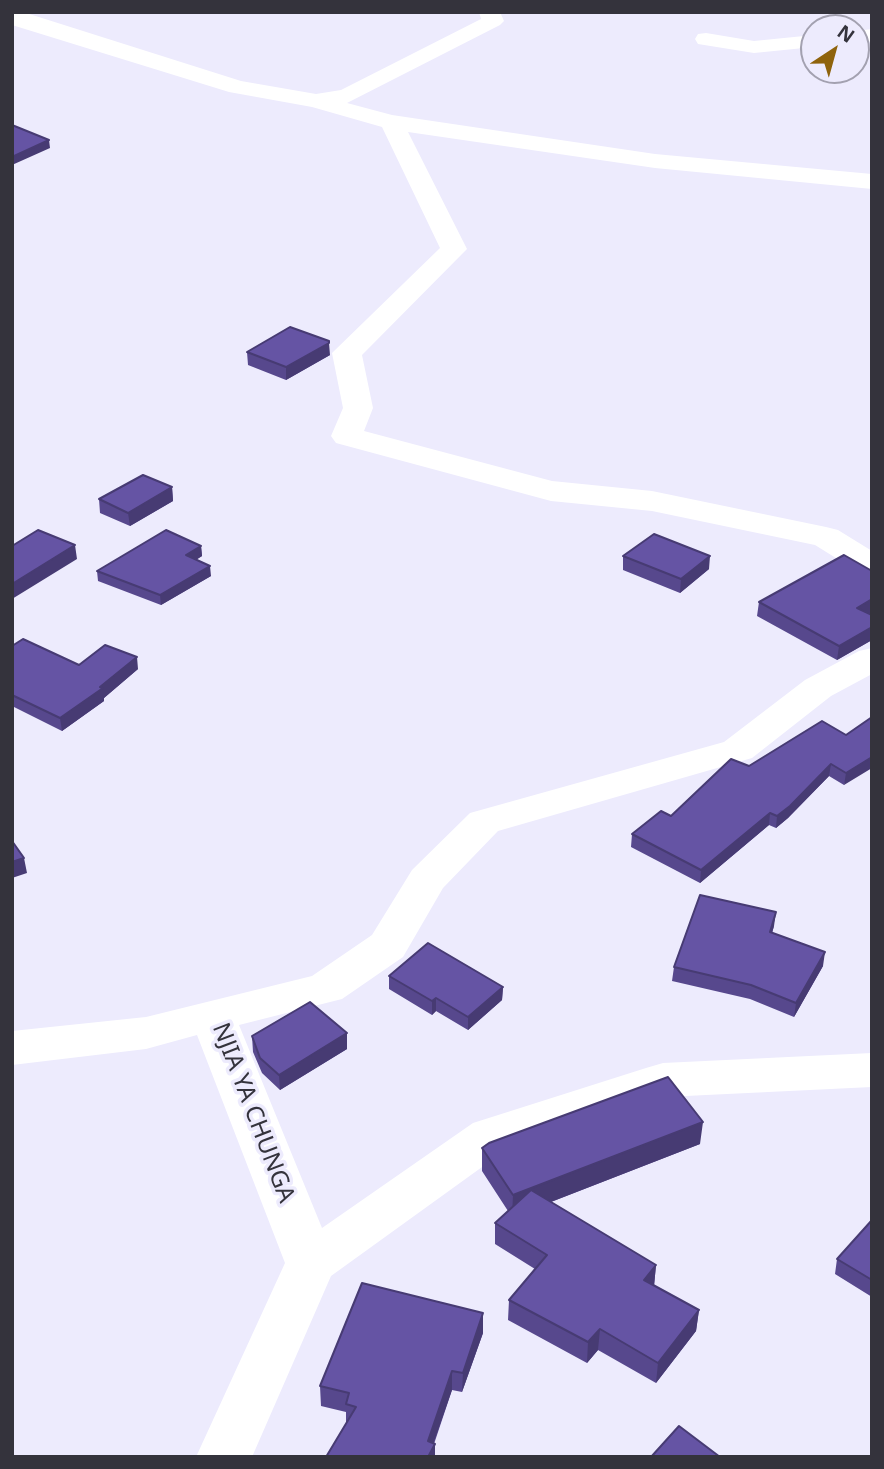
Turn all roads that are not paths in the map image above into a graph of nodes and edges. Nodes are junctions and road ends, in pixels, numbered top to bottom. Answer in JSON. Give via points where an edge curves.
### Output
{"nodes":[{"id":1,"x":489,"y":12,"type":"edge"},
{"id":2,"x":15,"y":19,"type":"edge"},
{"id":3,"x":706,"y":39,"type":"dead end"},
{"id":4,"x":800,"y":42,"type":"edge"},
{"id":5,"x":314,"y":102,"type":"junction"},
{"id":6,"x":391,"y":122,"type":"junction"},
{"id":7,"x":872,"y":183,"type":"edge"},
{"id":8,"x":872,"y":566,"type":"edge"},
{"id":9,"x":872,"y":659,"type":"edge"},
{"id":10,"x":212,"y":1016,"type":"junction"},
{"id":11,"x":12,"y":1048,"type":"edge"},
{"id":12,"x":872,"y":1070,"type":"edge"},
{"id":13,"x":311,"y":1263,"type":"junction"},
{"id":14,"x":224,"y":1457,"type":"edge"}],
"edges":[{"from":1,"to":5,"type":"street","via":[[493,20],[485,26],[392,75],[347,96]]},
{"from":2,"to":5,"type":"street","via":[[237,87]]},
{"from":3,"to":4,"type":"street","via":[[754,47]]},
{"from":5,"to":6,"type":"street"},
{"from":6,"to":7,"type":"street","via":[[656,161]]},
{"from":6,"to":8,"type":"street","via":[[454,249],[347,354],[358,408],[347,436],[551,491],[652,501],[826,537]]},
{"from":9,"to":10,"type":"street","name":"NJIA YA CHUNGA","via":[[818,688],[738,750],[484,822],[427,880],[388,946],[326,988]]},
{"from":10,"to":11,"type":"street","via":[[146,1033]]},
{"from":10,"to":13,"type":"street","name":"NJIA YA CHUNGA"},
{"from":12,"to":13,"type":"street","via":[[663,1080],[490,1136]]},
{"from":13,"to":14,"type":"street"}]}
